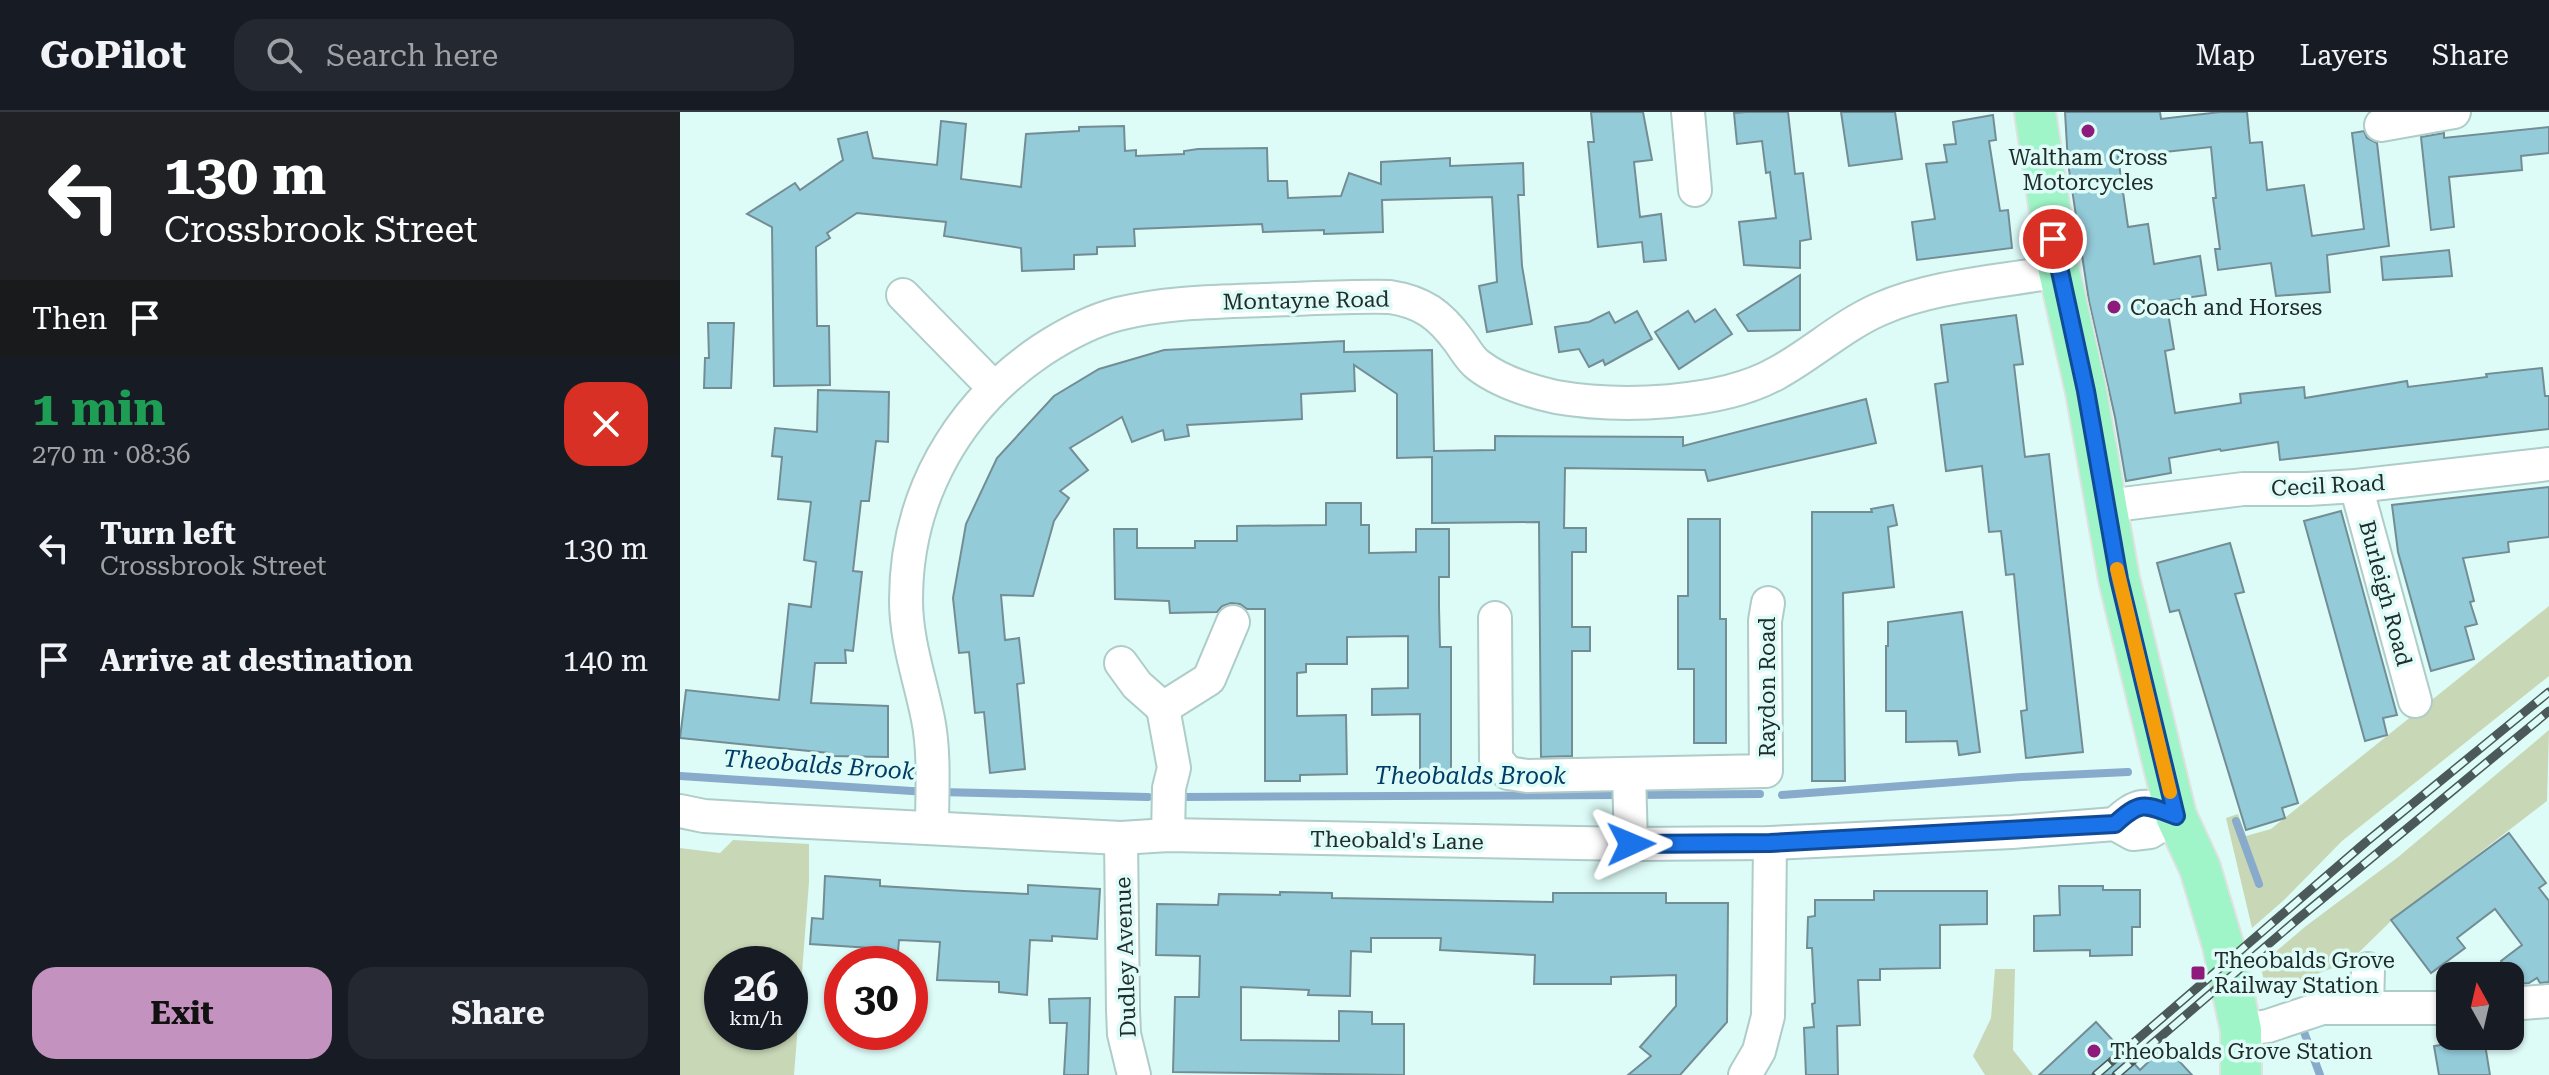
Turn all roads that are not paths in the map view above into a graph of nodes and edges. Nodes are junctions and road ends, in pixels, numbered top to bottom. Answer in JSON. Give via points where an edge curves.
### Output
{"nodes":[{"id":1,"x":1688,"y":112,"type":"edge"},
{"id":2,"x":2035,"y":112,"type":"edge"},
{"id":3,"x":2454,"y":112,"type":"edge"},
{"id":4,"x":2381,"y":125,"type":"dead end"},
{"id":5,"x":1695,"y":190,"type":"dead end"},
{"id":6,"x":2059,"y":271,"type":"junction"},
{"id":7,"x":903,"y":295,"type":"dead end"},
{"id":8,"x":993,"y":387,"type":"junction"},
{"id":9,"x":2549,"y":464,"type":"edge"},
{"id":10,"x":2356,"y":486,"type":"junction"},
{"id":11,"x":2107,"y":506,"type":"junction"},
{"id":12,"x":1768,"y":603,"type":"dead end"},
{"id":13,"x":1495,"y":618,"type":"dead end"},
{"id":14,"x":1233,"y":622,"type":"dead end"},
{"id":15,"x":1121,"y":663,"type":"dead end"},
{"id":16,"x":2415,"y":701,"type":"dead end"},
{"id":17,"x":1163,"y":708,"type":"junction"},
{"id":18,"x":932,"y":802,"type":"junction"},
{"id":19,"x":1630,"y":805,"type":"junction"},
{"id":20,"x":1169,"y":810,"type":"junction"},
{"id":21,"x":680,"y":811,"type":"edge"},
{"id":22,"x":2176,"y":816,"type":"junction"},
{"id":23,"x":1121,"y":838,"type":"junction"},
{"id":24,"x":1770,"y":843,"type":"junction"},
{"id":25,"x":2368,"y":969,"type":"dead end"},
{"id":26,"x":2549,"y":1001,"type":"edge"},
{"id":27,"x":2524,"y":1003,"type":"edge"},
{"id":28,"x":2367,"y":1007,"type":"junction"},
{"id":29,"x":2436,"y":1008,"type":"edge"},
{"id":30,"x":2241,"y":1030,"type":"junction"},
{"id":31,"x":1134,"y":1075,"type":"edge"},
{"id":32,"x":1745,"y":1075,"type":"edge"},
{"id":33,"x":2241,"y":1075,"type":"edge"}],
"edges":[{"from":1,"to":5,"type":"street"},
{"from":2,"to":6,"type":"main road"},
{"from":3,"to":4,"type":"street"},
{"from":6,"to":8,"type":"street","name":"Montayne Road","via":[[1934,293],[1879,309],[1774,375],[1705,397],[1596,401],[1523,388],[1477,364],[1437,314],[1390,297],[1171,303],[1115,315],[1057,340]]},
{"from":6,"to":11,"type":"main road"},
{"from":7,"to":8,"type":"street"},
{"from":8,"to":18,"type":"street","name":"Montayne Road","via":[[938,463],[910,549],[908,636],[929,722]]},
{"from":9,"to":10,"type":"street","name":"Cecil Road"},
{"from":10,"to":11,"type":"street","name":"Cecil Road","via":[[2243,489]]},
{"from":10,"to":16,"type":"street","name":"Burleigh Road"},
{"from":11,"to":22,"type":"main road","via":[[2131,633]]},
{"from":12,"to":19,"type":"street","name":"Raydon Road","via":[[1766,771]]},
{"from":13,"to":19,"type":"street","via":[[1496,759],[1508,773]]},
{"from":14,"to":17,"type":"street","via":[[1209,679]]},
{"from":15,"to":17,"type":"street"},
{"from":17,"to":20,"type":"street","via":[[1174,768]]},
{"from":18,"to":21,"type":"street","name":"Theobald's Lane","via":[[704,816]]},
{"from":18,"to":23,"type":"street","name":"Theobald's Lane"},
{"from":19,"to":20,"type":"street","name":"Theobald's Lane"},
{"from":19,"to":24,"type":"street","name":"Theobald's Lane"},
{"from":20,"to":23,"type":"street","name":"Theobald's Lane"},
{"from":22,"to":24,"type":"street","name":"Theobald's Lane","via":[[2150,832],[2133,834],[2115,824]]},
{"from":22,"to":30,"type":"main road","via":[[2206,885]]},
{"from":23,"to":31,"type":"street","name":"Dudley Avenue","via":[[1124,1034]]},
{"from":24,"to":32,"type":"street","via":[[1768,1016],[1759,1051]]},
{"from":25,"to":28,"type":"street"},
{"from":26,"to":27,"type":"street"},
{"from":28,"to":29,"type":"street"},
{"from":28,"to":30,"type":"street","via":[[2322,1008]]},
{"from":30,"to":33,"type":"main road"}]}
